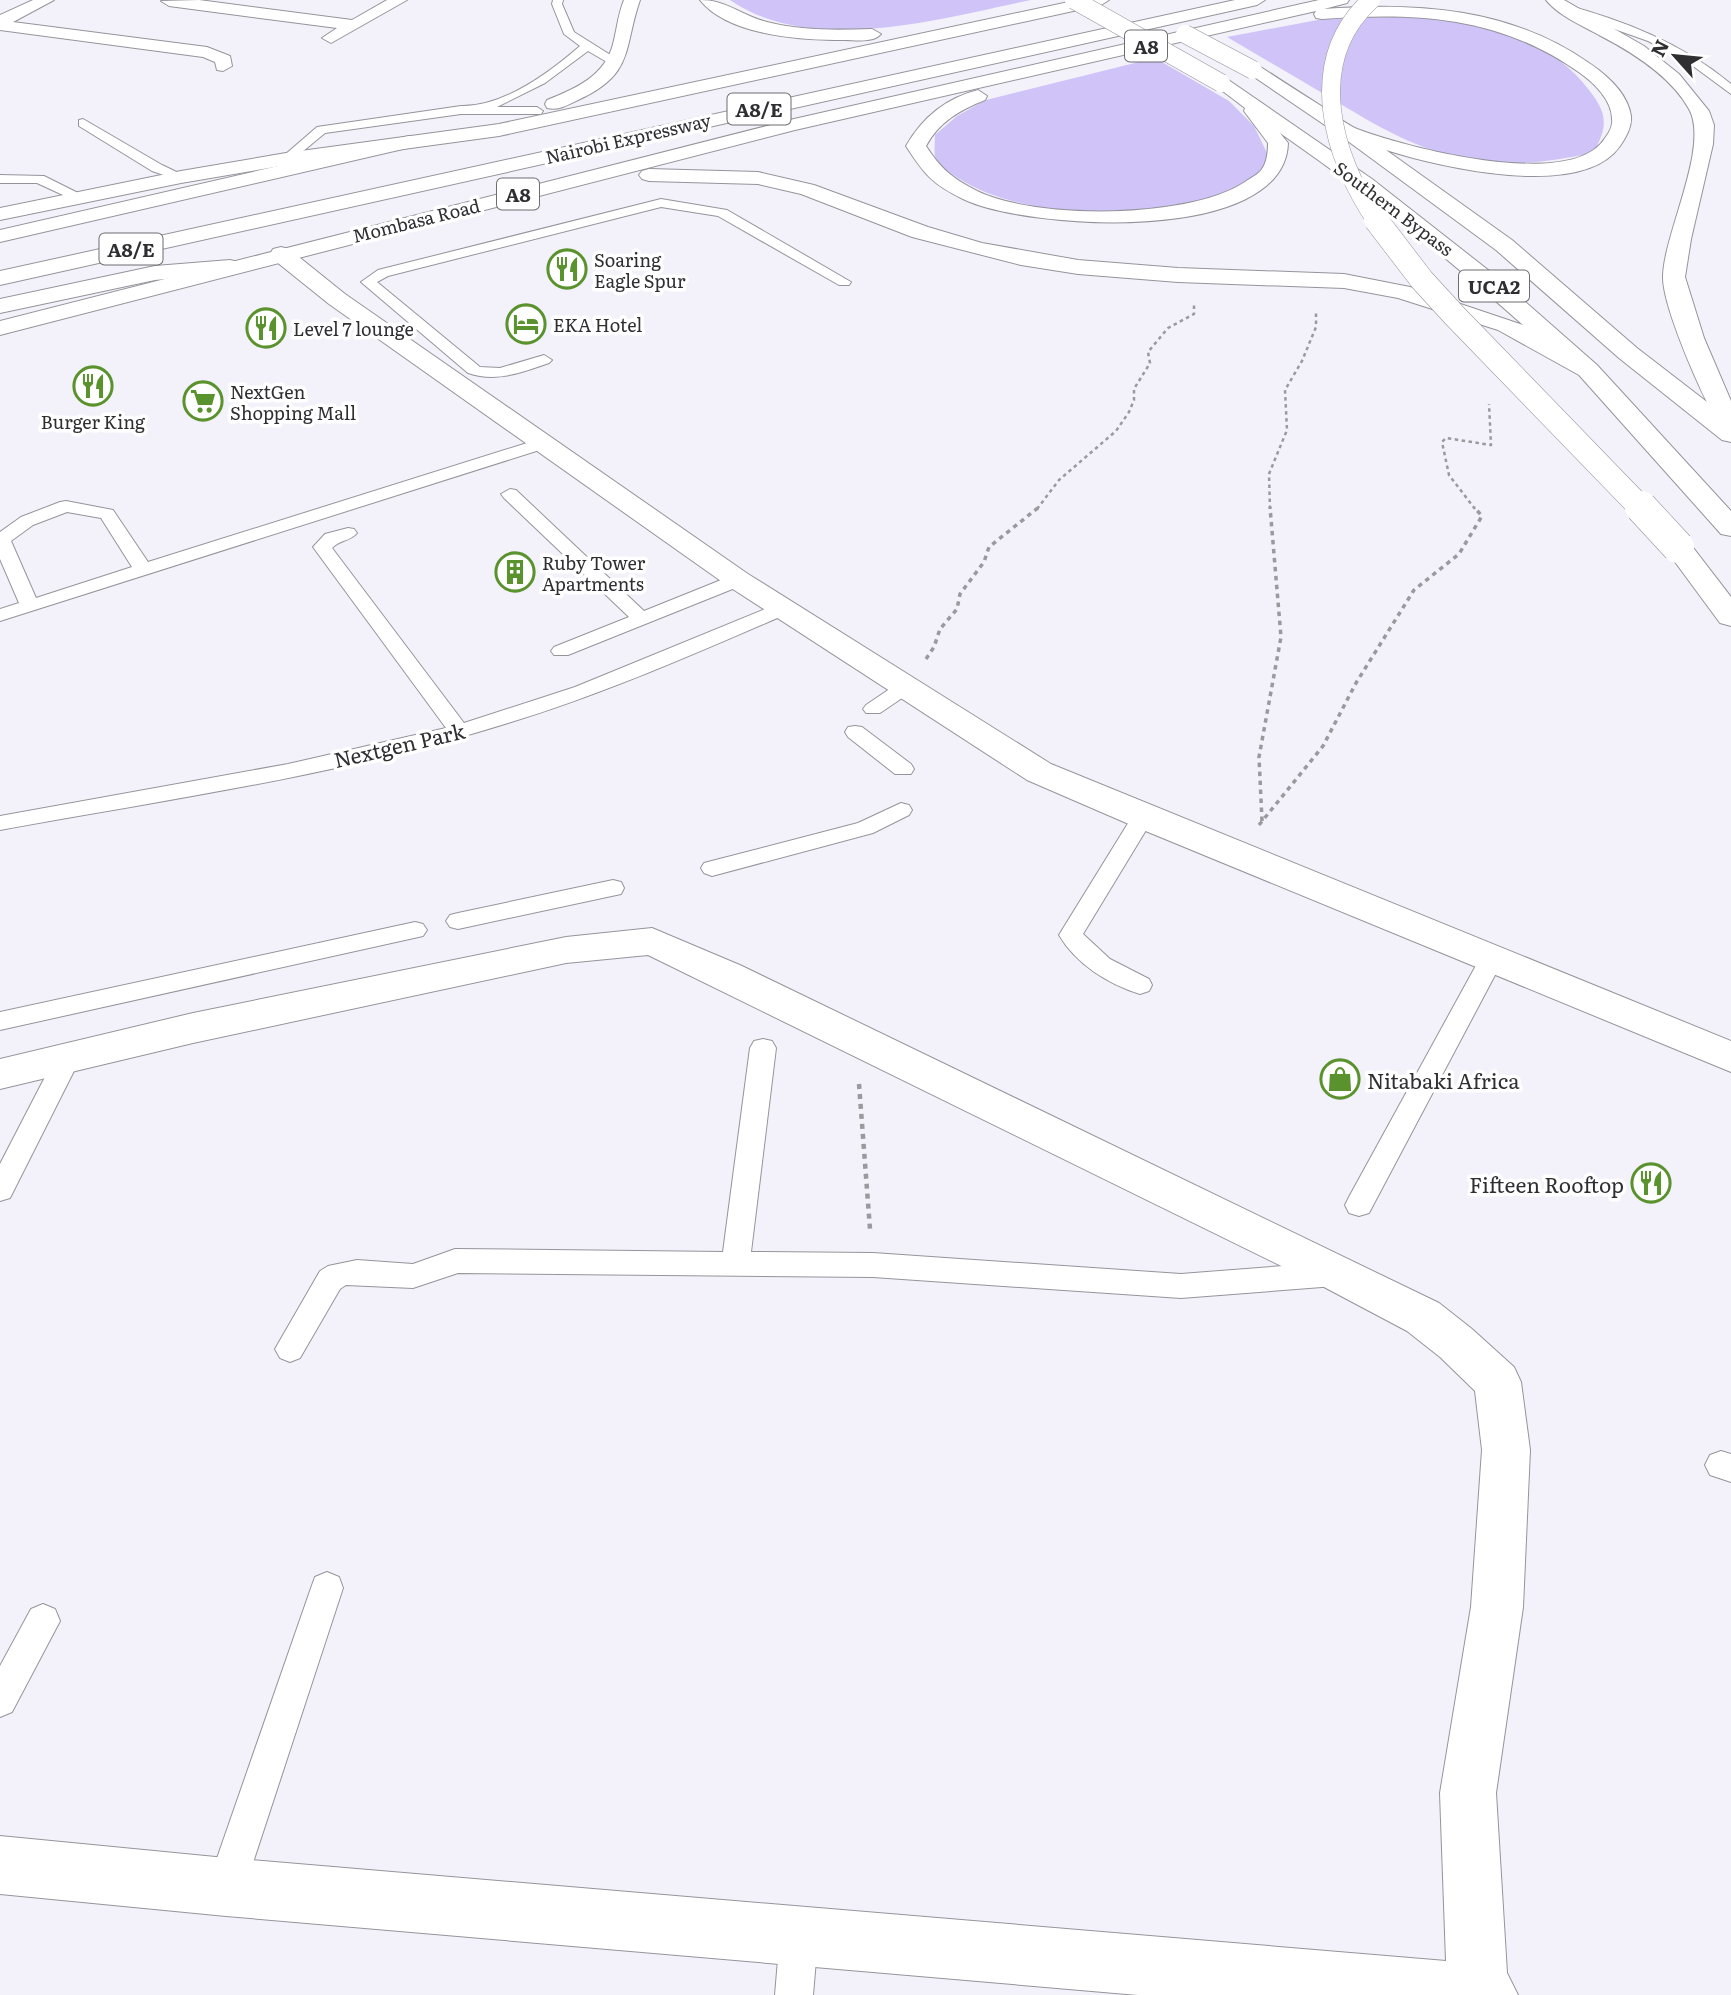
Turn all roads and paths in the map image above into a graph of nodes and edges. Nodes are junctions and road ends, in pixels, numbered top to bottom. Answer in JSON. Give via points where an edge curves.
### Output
{"nodes":[{"id":1,"x":46,"y":0,"type":"edge"},
{"id":2,"x":399,"y":0,"type":"edge"},
{"id":3,"x":558,"y":0,"type":"edge"},
{"id":4,"x":632,"y":0,"type":"edge"},
{"id":5,"x":708,"y":0,"type":"edge"},
{"id":6,"x":1074,"y":0,"type":"edge"},
{"id":7,"x":1101,"y":0,"type":"edge"},
{"id":8,"x":1198,"y":0,"type":"edge"},
{"id":9,"x":1257,"y":0,"type":"edge"},
{"id":10,"x":1341,"y":0,"type":"edge"},
{"id":11,"x":1371,"y":0,"type":"edge"},
{"id":12,"x":166,"y":3,"type":"edge"},
{"id":13,"x":1558,"y":4,"type":"edge"},
{"id":14,"x":1133,"y":6,"type":"dead end"},
{"id":15,"x":1254,"y":21,"type":"junction"},
{"id":16,"x":0,"y":23,"type":"edge"},
{"id":17,"x":354,"y":25,"type":"junction"},
{"id":18,"x":979,"y":27,"type":"junction"},
{"id":19,"x":317,"y":46,"type":"dead end"},
{"id":20,"x":588,"y":46,"type":"junction"},
{"id":21,"x":616,"y":63,"type":"junction"},
{"id":22,"x":223,"y":66,"type":"dead end"},
{"id":23,"x":1038,"y":70,"type":"junction"},
{"id":24,"x":1731,"y":90,"type":"edge"},
{"id":25,"x":1241,"y":96,"type":"junction"},
{"id":26,"x":480,"y":110,"type":"junction"},
{"id":27,"x":537,"y":111,"type":"junction"},
{"id":28,"x":83,"y":123,"type":"dead end"},
{"id":29,"x":499,"y":130,"type":"junction"},
{"id":30,"x":1348,"y":132,"type":"junction"},
{"id":31,"x":409,"y":142,"type":"junction"},
{"id":32,"x":286,"y":159,"type":"junction"},
{"id":33,"x":588,"y":176,"type":"junction"},
{"id":34,"x":181,"y":177,"type":"junction"},
{"id":35,"x":0,"y":179,"type":"edge"},
{"id":36,"x":81,"y":198,"type":"junction"},
{"id":37,"x":0,"y":214,"type":"edge"},
{"id":38,"x":258,"y":214,"type":"junction"},
{"id":39,"x":0,"y":236,"type":"edge"},
{"id":40,"x":281,"y":254,"type":"junction"},
{"id":41,"x":0,"y":263,"type":"edge"},
{"id":42,"x":230,"y":267,"type":"junction"},
{"id":43,"x":1220,"y":276,"type":"junction"},
{"id":44,"x":0,"y":278,"type":"edge"},
{"id":45,"x":1316,"y":279,"type":"junction"},
{"id":46,"x":844,"y":282,"type":"dead end"},
{"id":47,"x":360,"y":297,"type":"junction"},
{"id":48,"x":0,"y":306,"type":"edge"},
{"id":49,"x":0,"y":328,"type":"edge"},
{"id":50,"x":544,"y":360,"type":"dead end"},
{"id":51,"x":1588,"y":370,"type":"junction"},
{"id":52,"x":1489,"y":397,"type":"dead end"},
{"id":53,"x":1731,"y":425,"type":"edge"},
{"id":54,"x":1731,"y":434,"type":"edge"},
{"id":55,"x":543,"y":443,"type":"junction"},
{"id":56,"x":510,"y":494,"type":"dead end"},
{"id":57,"x":1731,"y":528,"type":"edge"},
{"id":58,"x":348,"y":533,"type":"dead end"},
{"id":59,"x":144,"y":571,"type":"junction"},
{"id":60,"x":738,"y":580,"type":"junction"},
{"id":61,"x":30,"y":606,"type":"junction"},
{"id":62,"x":782,"y":609,"type":"junction"},
{"id":63,"x":0,"y":615,"type":"edge"},
{"id":64,"x":1731,"y":617,"type":"edge"},
{"id":65,"x":643,"y":620,"type":"junction"},
{"id":66,"x":561,"y":651,"type":"dead end"},
{"id":67,"x":904,"y":688,"type":"junction"},
{"id":68,"x":873,"y":709,"type":"dead end"},
{"id":69,"x":459,"y":731,"type":"junction"},
{"id":70,"x":855,"y":732,"type":"dead end"},
{"id":71,"x":903,"y":769,"type":"dead end"},
{"id":72,"x":901,"y":810,"type":"dead end"},
{"id":73,"x":1143,"y":817,"type":"junction"},
{"id":74,"x":1262,"y":822,"type":"junction"},
{"id":75,"x":0,"y":823,"type":"edge"},
{"id":76,"x":1231,"y":853,"type":"junction"},
{"id":77,"x":712,"y":868,"type":"dead end"},
{"id":78,"x":613,"y":888,"type":"dead end"},
{"id":79,"x":458,"y":920,"type":"dead end"},
{"id":80,"x":415,"y":930,"type":"dead end"},
{"id":81,"x":1491,"y":960,"type":"junction"},
{"id":82,"x":1140,"y":985,"type":"dead end"},
{"id":83,"x":0,"y":1021,"type":"edge"},
{"id":84,"x":855,"y":1037,"type":"junction"},
{"id":85,"x":763,"y":1048,"type":"dead end"},
{"id":86,"x":68,"y":1057,"type":"junction"},
{"id":87,"x":1731,"y":1057,"type":"edge"},
{"id":88,"x":0,"y":1074,"type":"edge"},
{"id":89,"x":0,"y":1190,"type":"edge"},
{"id":90,"x":1359,"y":1205,"type":"dead end"},
{"id":91,"x":736,"y":1262,"type":"junction"},
{"id":92,"x":873,"y":1265,"type":"junction"},
{"id":93,"x":1340,"y":1274,"type":"junction"},
{"id":94,"x":290,"y":1349,"type":"dead end"},
{"id":95,"x":327,"y":1588,"type":"dead end"},
{"id":96,"x":43,"y":1621,"type":"dead end"},
{"id":97,"x":0,"y":1700,"type":"edge"},
{"id":98,"x":0,"y":1864,"type":"edge"},
{"id":99,"x":226,"y":1887,"type":"junction"},
{"id":100,"x":799,"y":1936,"type":"junction"},
{"id":101,"x":1483,"y":1994,"type":"edge"},
{"id":102,"x":794,"y":1995,"type":"edge"}],
"edges":[{"from":1,"to":16,"type":"main road"},
{"from":2,"to":17,"type":"main road"},
{"from":3,"to":20,"type":"lane","via":[[569,34]]},
{"from":4,"to":21,"type":"main road"},
{"from":5,"to":18,"type":"main road","via":[[741,20],[799,32],[865,34]]},
{"from":6,"to":25,"type":"main road","name":"Southern Bypass","number":"UCA2","bridge":true},
{"from":7,"to":18,"type":"main road"},
{"from":8,"to":38,"type":"main road","name":"Nairobi Expressway","number":"A8/E"},
{"from":9,"to":38,"type":"main road","name":"Nairobi Expressway","number":"A8/E"},
{"from":10,"to":15,"type":"main road","number":"A8"},
{"from":11,"to":64,"type":"main road","bridge":true,"via":[[1345,32],[1333,59],[1334,131],[1357,192],[1429,286],[1678,547]]},
{"from":12,"to":17,"type":"main road"},
{"from":13,"to":24,"type":"lane","via":[[1673,48]]},
{"from":13,"to":53,"type":"main road","via":[[1653,62],[1681,86],[1702,114],[1704,137],[1674,278],[1692,341]]},
{"from":14,"to":30,"type":"main road","name":"Southern Bypass","number":"UCA2","bridge":true,"via":[[1253,70]]},
{"from":15,"to":23,"type":"main road","number":"A8"},
{"from":15,"to":30,"type":"main road","via":[[1396,10],[1439,14],[1514,31],[1547,43],[1596,76],[1617,100],[1622,122],[1601,156],[1571,166],[1529,170],[1453,163]]},
{"from":16,"to":22,"type":"main road","via":[[207,52],[224,60]]},
{"from":17,"to":19,"type":"main road"},
{"from":18,"to":29,"type":"main road"},
{"from":20,"to":21,"type":"lane"},
{"from":20,"to":26,"type":"lane","via":[[562,70]]},
{"from":21,"to":27,"type":"main road","via":[[583,92]]},
{"from":23,"to":25,"type":"main road","via":[[954,106],[925,128],[916,146],[930,173],[970,196],[1000,206],[1073,217],[1160,214],[1211,206],[1243,194],[1266,178],[1278,159],[1278,143]]},
{"from":23,"to":33,"type":"main road","name":"Mombasa Road","number":"A8"},
{"from":25,"to":51,"type":"main road","name":"Southern Bypass","number":"UCA2","via":[[1397,208]]},
{"from":26,"to":27,"type":"lane"},
{"from":26,"to":32,"type":"lane","via":[[321,130]]},
{"from":27,"to":29,"type":"main road"},
{"from":28,"to":34,"type":"lane","via":[[157,168]]},
{"from":29,"to":31,"type":"main road"},
{"from":30,"to":54,"type":"main road","name":"Southern Bypass","number":"UCA2","via":[[1504,245],[1628,353]]},
{"from":31,"to":32,"type":"main road"},
{"from":31,"to":39,"type":"main road"},
{"from":32,"to":34,"type":"main road"},
{"from":33,"to":40,"type":"main road","name":"Mombasa Road","number":"A8"},
{"from":33,"to":43,"type":"main road","via":[[758,178],[807,189],[978,250],[1078,267]]},
{"from":34,"to":36,"type":"main road"},
{"from":35,"to":36,"type":"lane","via":[[39,179]]},
{"from":36,"to":37,"type":"main road"},
{"from":38,"to":41,"type":"main road","name":"Nairobi Expressway","number":"A8/E"},
{"from":38,"to":44,"type":"main road","name":"Nairobi Expressway","number":"A8/E"},
{"from":40,"to":42,"type":"main road","name":"Mombasa Road","number":"A8"},
{"from":40,"to":47,"type":"main road"},
{"from":42,"to":48,"type":"main road","via":[[155,273]]},
{"from":42,"to":49,"type":"main road","name":"Mombasa Road","number":"A8"},
{"from":43,"to":45,"type":"main road"},
{"from":43,"to":67,"type":"path","via":[[1213,297],[1194,305],[1194,314],[1168,328],[1148,352],[1150,363],[1116,432],[1059,480],[1042,505],[989,547],[984,562],[960,594],[957,609]]},
{"from":45,"to":51,"type":"main road","via":[[1402,292],[1459,308],[1506,325]]},
{"from":45,"to":74,"type":"path","via":[[1316,327],[1285,390],[1287,430],[1269,474],[1281,637],[1259,757]]},
{"from":46,"to":47,"type":"lane","via":[[722,214],[661,203],[383,274],[368,282]]},
{"from":47,"to":50,"type":"lane","via":[[484,374]]},
{"from":47,"to":55,"type":"main road"},
{"from":51,"to":57,"type":"main road","name":"Southern Bypass","number":"UCA2"},
{"from":52,"to":74,"type":"path","via":[[1491,446],[1446,438],[1442,442],[1452,484],[1482,516],[1459,554],[1414,590],[1356,683],[1323,747]]},
{"from":55,"to":59,"type":"lane"},
{"from":55,"to":60,"type":"main road"},
{"from":56,"to":65,"type":"lane"},
{"from":58,"to":69,"type":"lane","via":[[321,547]]},
{"from":59,"to":61,"type":"lane"},
{"from":59,"to":61,"type":"lane","via":[[107,514],[66,506],[27,521],[1,540]]},
{"from":60,"to":62,"type":"main road"},
{"from":60,"to":65,"type":"lane"},
{"from":61,"to":63,"type":"lane"},
{"from":62,"to":67,"type":"main road"},
{"from":62,"to":69,"type":"lane","name":"Nextgen Park","via":[[542,706]]},
{"from":65,"to":66,"type":"lane"},
{"from":67,"to":68,"type":"lane"},
{"from":67,"to":73,"type":"main road","via":[[1039,772]]},
{"from":69,"to":75,"type":"lane","name":"Nextgen Park","via":[[366,754]]},
{"from":70,"to":71,"type":"lane"},
{"from":72,"to":77,"type":"lane","via":[[844,834]]},
{"from":73,"to":76,"type":"main road"},
{"from":73,"to":82,"type":"lane","via":[[1071,935],[1092,959]]},
{"from":74,"to":76,"type":"path"},
{"from":76,"to":81,"type":"main road"},
{"from":78,"to":79,"type":"lane"},
{"from":80,"to":83,"type":"lane"},
{"from":81,"to":87,"type":"main road"},
{"from":81,"to":90,"type":"lane"},
{"from":84,"to":86,"type":"main road","via":[[652,941],[566,950]]},
{"from":84,"to":92,"type":"path"},
{"from":84,"to":93,"type":"main road"},
{"from":85,"to":91,"type":"lane"},
{"from":86,"to":88,"type":"main road"},
{"from":86,"to":89,"type":"lane"},
{"from":91,"to":92,"type":"lane"},
{"from":91,"to":94,"type":"lane","via":[[455,1261],[407,1276],[337,1274]]},
{"from":92,"to":93,"type":"lane","via":[[1181,1286]]},
{"from":93,"to":101,"type":"main road","via":[[1423,1317],[1497,1382],[1506,1450],[1497,1607],[1468,1793]]},
{"from":95,"to":99,"type":"lane"},
{"from":96,"to":97,"type":"lane"},
{"from":98,"to":99,"type":"main road"},
{"from":99,"to":100,"type":"main road"},
{"from":100,"to":101,"type":"main road"},
{"from":100,"to":102,"type":"lane"}]}
